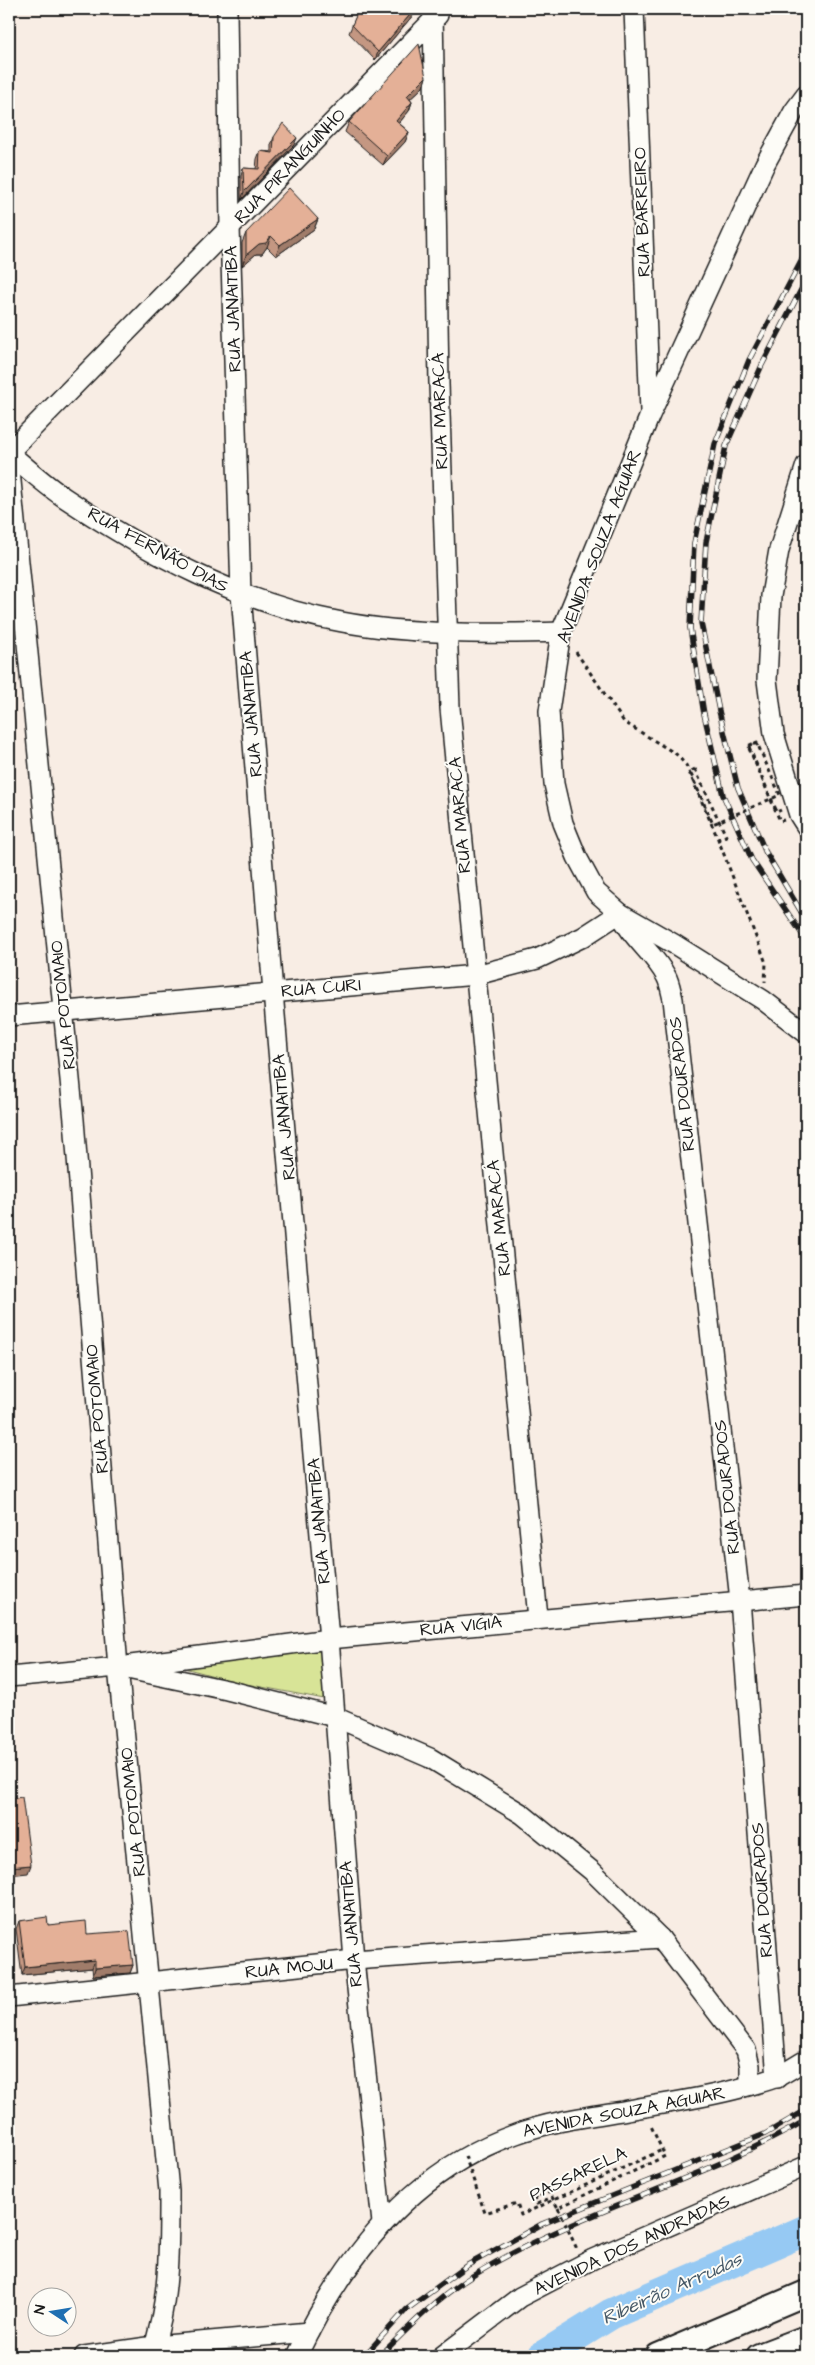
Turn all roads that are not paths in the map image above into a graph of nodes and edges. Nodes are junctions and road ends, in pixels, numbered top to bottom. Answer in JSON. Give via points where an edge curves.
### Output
{"nodes":[{"id":1,"x":227,"y":9,"type":"edge"},
{"id":2,"x":634,"y":9,"type":"edge"},
{"id":3,"x":437,"y":12,"type":"edge"},
{"id":4,"x":806,"y":95,"type":"edge"},
{"id":5,"x":230,"y":227,"type":"junction"},
{"id":6,"x":650,"y":415,"type":"junction"},
{"id":7,"x":9,"y":452,"type":"edge"},
{"id":8,"x":9,"y":461,"type":"edge"},
{"id":9,"x":806,"y":465,"type":"edge"},
{"id":10,"x":241,"y":594,"type":"junction"},
{"id":11,"x":447,"y":631,"type":"junction"},
{"id":12,"x":561,"y":632,"type":"junction"},
{"id":13,"x":796,"y":817,"type":"edge"},
{"id":14,"x":620,"y":913,"type":"junction"},
{"id":15,"x":476,"y":975,"type":"junction"},
{"id":16,"x":273,"y":992,"type":"junction"},
{"id":17,"x":63,"y":1012,"type":"junction"},
{"id":18,"x":9,"y":1016,"type":"edge"},
{"id":19,"x":806,"y":1032,"type":"edge"},
{"id":20,"x":806,"y":1595,"type":"edge"},
{"id":21,"x":740,"y":1600,"type":"junction"},
{"id":22,"x":538,"y":1618,"type":"junction"},
{"id":23,"x":329,"y":1639,"type":"junction"},
{"id":24,"x":118,"y":1667,"type":"junction"},
{"id":25,"x":9,"y":1677,"type":"edge"},
{"id":26,"x":335,"y":1717,"type":"junction"},
{"id":27,"x":660,"y":1938,"type":"junction"},
{"id":28,"x":354,"y":1960,"type":"junction"},
{"id":29,"x":150,"y":1983,"type":"junction"},
{"id":30,"x":9,"y":1997,"type":"edge"},
{"id":31,"x":806,"y":2060,"type":"edge"},
{"id":32,"x":776,"y":2078,"type":"junction"},
{"id":33,"x":750,"y":2085,"type":"junction"},
{"id":34,"x":806,"y":2166,"type":"edge"},
{"id":35,"x":382,"y":2223,"type":"junction"},
{"id":36,"x":806,"y":2293,"type":"edge"},
{"id":37,"x":309,"y":2332,"type":"junction"},
{"id":38,"x":806,"y":2338,"type":"edge"},
{"id":39,"x":153,"y":2351,"type":"edge"},
{"id":40,"x":774,"y":2353,"type":"edge"},
{"id":41,"x":84,"y":2356,"type":"edge"},
{"id":42,"x":297,"y":2356,"type":"edge"},
{"id":43,"x":442,"y":2356,"type":"edge"},
{"id":44,"x":658,"y":2356,"type":"edge"}],
"edges":[{"from":1,"to":5,"type":"street","name":"RUA JANAITIBA"},
{"from":2,"to":6,"type":"street","name":"RUA BARREIRO"},
{"from":3,"to":5,"type":"street","name":"RUA PIRANGUINHO"},
{"from":3,"to":11,"type":"street","name":"RUA MARACÁ","via":[[439,374]]},
{"from":4,"to":6,"type":"street","name":"AVENIDA SOUZA AGUIAR","via":[[765,164]]},
{"from":5,"to":7,"type":"street","name":"RUA PIRANGUINHO"},
{"from":5,"to":10,"type":"street","name":"RUA JANAITIBA"},
{"from":6,"to":12,"type":"street","name":"AVENIDA SOUZA AGUIAR"},
{"from":7,"to":10,"type":"street","name":"RUA FERNÃO DIAS","via":[[64,497],[122,533]]},
{"from":8,"to":17,"type":"street","name":"RUA POTOMAIO"},
{"from":9,"to":13,"type":"street","via":[[779,550],[771,596],[767,680],[774,734]]},
{"from":10,"to":11,"type":"street","name":"RUA FERNÃO DIAS","via":[[343,622]]},
{"from":10,"to":16,"type":"street","name":"RUA JANAITIBA"},
{"from":11,"to":12,"type":"street","name":"RUA FERNÃO DIAS"},
{"from":11,"to":15,"type":"street","name":"RUA MARACÁ","via":[[457,792]]},
{"from":12,"to":14,"type":"street","name":"AVENIDA SOUZA AGUIAR","via":[[549,711],[554,784],[563,823],[577,858],[596,892]]},
{"from":14,"to":15,"type":"street","name":"RUA CURI","via":[[583,938],[537,959]]},
{"from":14,"to":19,"type":"street","name":"AVENIDA SOUZA AGUIAR","via":[[763,1000]]},
{"from":14,"to":21,"type":"street","name":"RUA DOURADOS","via":[[632,935],[667,977],[673,999]]},
{"from":15,"to":16,"type":"street","name":"RUA CURI"},
{"from":15,"to":22,"type":"street","name":"RUA MARACÁ"},
{"from":16,"to":17,"type":"street","name":"RUA CURI"},
{"from":16,"to":23,"type":"street","name":"RUA JANAITIBA"},
{"from":17,"to":18,"type":"street","name":"RUA CURI"},
{"from":17,"to":24,"type":"street","name":"RUA POTOMAIO"},
{"from":20,"to":21,"type":"street","name":"RUA VIGIA"},
{"from":21,"to":22,"type":"street","name":"RUA VIGIA"},
{"from":21,"to":32,"type":"street","name":"RUA DOURADOS"},
{"from":22,"to":23,"type":"street","name":"RUA VIGIA"},
{"from":23,"to":24,"type":"street","name":"RUA VIGIA"},
{"from":23,"to":26,"type":"street","name":"RUA JANAITIBA"},
{"from":24,"to":25,"type":"street"},
{"from":24,"to":26,"type":"street"},
{"from":24,"to":29,"type":"street","name":"RUA POTOMAIO"},
{"from":26,"to":27,"type":"street","via":[[430,1758],[522,1814],[592,1871]]},
{"from":26,"to":28,"type":"street","name":"RUA JANAITIBA"},
{"from":27,"to":28,"type":"street","name":"RUA MOJU"},
{"from":27,"to":33,"type":"street","via":[[746,2050]]},
{"from":28,"to":29,"type":"street","name":"RUA MOJU"},
{"from":28,"to":35,"type":"street","name":"RUA JANAITIBA"},
{"from":29,"to":30,"type":"street","name":"RUA MOJU"},
{"from":29,"to":39,"type":"street","name":"RUA POTOMAIO","via":[[169,2191],[169,2260]]},
{"from":31,"to":32,"type":"street","name":"AVENIDA SOUZA AGUIAR"},
{"from":32,"to":33,"type":"street","name":"AVENIDA SOUZA AGUIAR"},
{"from":33,"to":35,"type":"street","name":"AVENIDA SOUZA AGUIAR","via":[[557,2122],[516,2134],[465,2156],[422,2185]]},
{"from":34,"to":43,"type":"street","name":"AVENIDA DOS ANDRADAS","via":[[585,2263],[520,2297]]},
{"from":35,"to":37,"type":"street","name":"AVENIDA SOUZA AGUIAR","via":[[358,2251]]},
{"from":36,"to":44,"type":"main road"},
{"from":37,"to":39,"type":"street"},
{"from":37,"to":42,"type":"street","name":"AVENIDA SOUZA AGUIAR"},
{"from":38,"to":40,"type":"main road"},
{"from":39,"to":41,"type":"street"}]}
